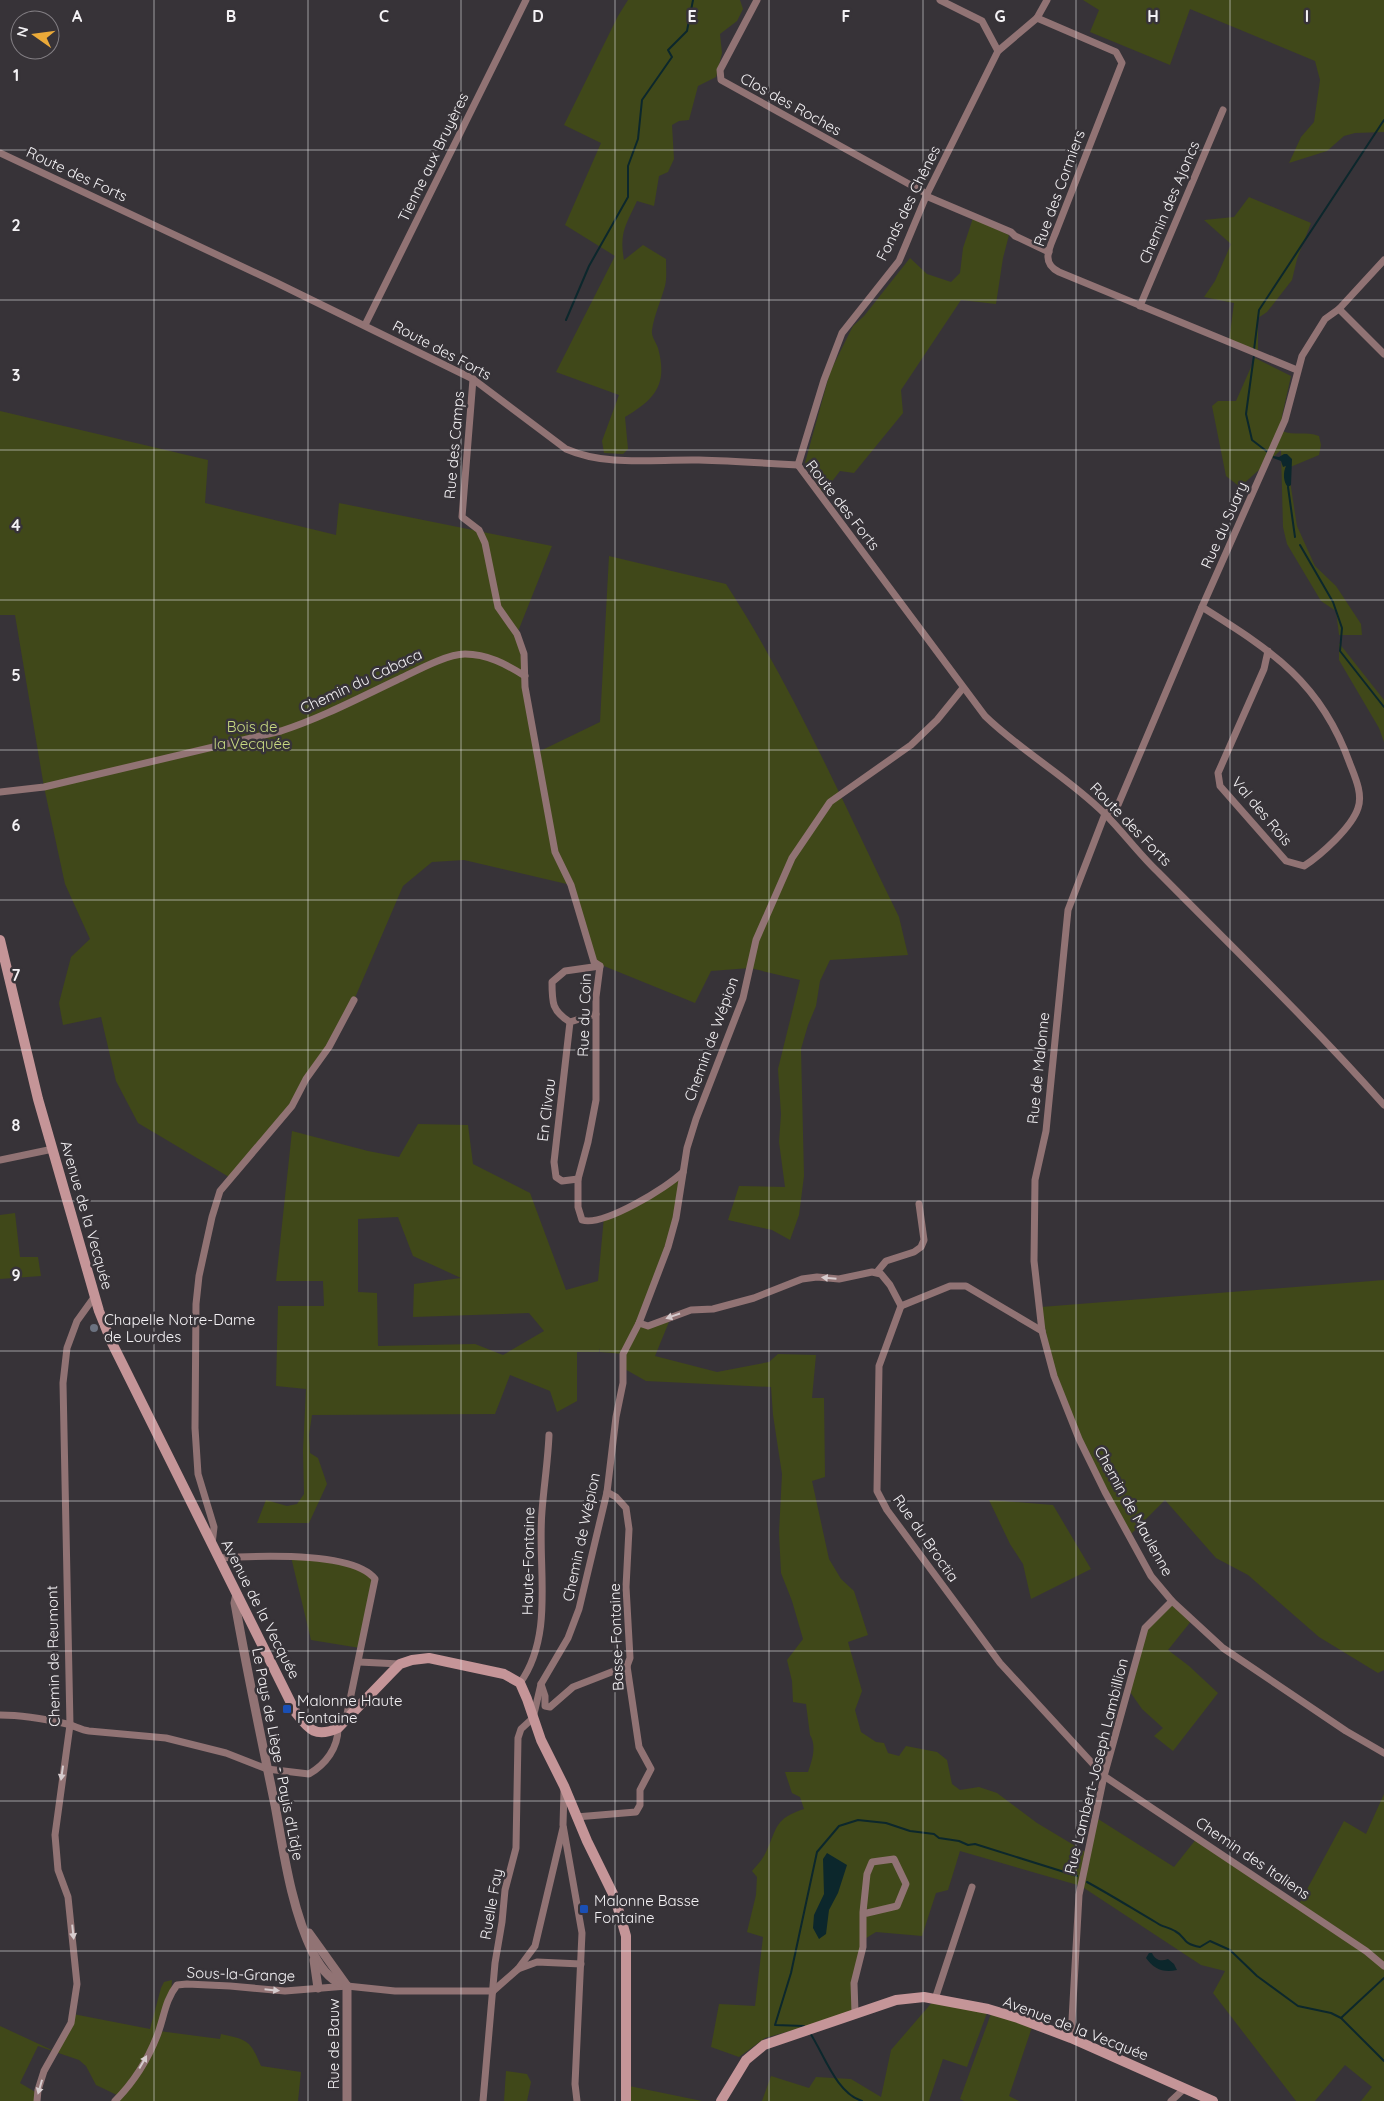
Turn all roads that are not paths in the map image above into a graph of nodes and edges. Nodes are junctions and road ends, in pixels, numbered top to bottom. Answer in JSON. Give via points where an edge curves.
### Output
{"nodes":[{"id":1,"x":526,"y":0,"type":"edge"},
{"id":2,"x":757,"y":0,"type":"edge"},
{"id":3,"x":940,"y":0,"type":"edge"},
{"id":4,"x":1047,"y":0,"type":"edge"},
{"id":5,"x":1037,"y":18,"type":"junction"},
{"id":6,"x":998,"y":51,"type":"junction"},
{"id":7,"x":1224,"y":110,"type":"dead end"},
{"id":8,"x":0,"y":153,"type":"edge"},
{"id":9,"x":927,"y":195,"type":"junction"},
{"id":10,"x":1049,"y":252,"type":"junction"},
{"id":11,"x":1384,"y":260,"type":"edge"},
{"id":12,"x":1140,"y":306,"type":"junction"},
{"id":13,"x":1339,"y":309,"type":"junction"},
{"id":14,"x":365,"y":325,"type":"junction"},
{"id":15,"x":1384,"y":354,"type":"edge"},
{"id":16,"x":1297,"y":370,"type":"junction"},
{"id":17,"x":474,"y":379,"type":"junction"},
{"id":18,"x":798,"y":464,"type":"junction"},
{"id":19,"x":1202,"y":607,"type":"junction"},
{"id":20,"x":1268,"y":651,"type":"junction"},
{"id":21,"x":525,"y":676,"type":"junction"},
{"id":22,"x":963,"y":688,"type":"junction"},
{"id":23,"x":0,"y":792,"type":"edge"},
{"id":24,"x":1105,"y":814,"type":"junction"},
{"id":25,"x":0,"y":940,"type":"edge"},
{"id":26,"x":600,"y":966,"type":"junction"},
{"id":27,"x":354,"y":1000,"type":"dead end"},
{"id":28,"x":596,"y":1014,"type":"junction"},
{"id":29,"x":570,"y":1022,"type":"junction"},
{"id":30,"x":1384,"y":1106,"type":"edge"},
{"id":31,"x":53,"y":1149,"type":"junction"},
{"id":32,"x":0,"y":1160,"type":"edge"},
{"id":33,"x":684,"y":1171,"type":"junction"},
{"id":34,"x":578,"y":1179,"type":"junction"},
{"id":35,"x":919,"y":1204,"type":"dead end"},
{"id":36,"x":877,"y":1272,"type":"junction"},
{"id":37,"x":95,"y":1296,"type":"junction"},
{"id":38,"x":901,"y":1306,"type":"junction"},
{"id":39,"x":639,"y":1324,"type":"junction"},
{"id":40,"x":1042,"y":1331,"type":"junction"},
{"id":41,"x":549,"y":1435,"type":"dead end"},
{"id":42,"x":606,"y":1492,"type":"junction"},
{"id":43,"x":212,"y":1544,"type":"junction"},
{"id":44,"x":219,"y":1558,"type":"junction"},
{"id":45,"x":237,"y":1594,"type":"junction"},
{"id":46,"x":1172,"y":1601,"type":"junction"},
{"id":47,"x":358,"y":1662,"type":"junction"},
{"id":48,"x":400,"y":1664,"type":"junction"},
{"id":49,"x":627,"y":1666,"type":"junction"},
{"id":50,"x":520,"y":1683,"type":"junction"},
{"id":51,"x":541,"y":1684,"type":"junction"},
{"id":52,"x":0,"y":1715,"type":"edge"},
{"id":53,"x":534,"y":1718,"type":"junction"},
{"id":54,"x":346,"y":1720,"type":"junction"},
{"id":55,"x":70,"y":1725,"type":"junction"},
{"id":56,"x":338,"y":1728,"type":"junction"},
{"id":57,"x":1384,"y":1753,"type":"edge"},
{"id":58,"x":267,"y":1769,"type":"junction"},
{"id":59,"x":1104,"y":1776,"type":"junction"},
{"id":60,"x":564,"y":1786,"type":"junction"},
{"id":61,"x":576,"y":1817,"type":"junction"},
{"id":62,"x":564,"y":1825,"type":"junction"},
{"id":63,"x":972,"y":1886,"type":"dead end"},
{"id":64,"x":863,"y":1914,"type":"junction"},
{"id":65,"x":300,"y":1919,"type":"junction"},
{"id":66,"x":313,"y":1953,"type":"junction"},
{"id":67,"x":580,"y":1964,"type":"junction"},
{"id":68,"x":1384,"y":1966,"type":"edge"},
{"id":69,"x":518,"y":1969,"type":"junction"},
{"id":70,"x":347,"y":1986,"type":"junction"},
{"id":71,"x":318,"y":1988,"type":"junction"},
{"id":72,"x":493,"y":1992,"type":"junction"},
{"id":73,"x":935,"y":1999,"type":"junction"},
{"id":74,"x":855,"y":2013,"type":"junction"},
{"id":75,"x":1071,"y":2038,"type":"junction"},
{"id":76,"x":1185,"y":2088,"type":"junction"},
{"id":77,"x":37,"y":2101,"type":"edge"},
{"id":78,"x":115,"y":2101,"type":"edge"},
{"id":79,"x":347,"y":2101,"type":"edge"},
{"id":80,"x":484,"y":2101,"type":"edge"},
{"id":81,"x":577,"y":2101,"type":"edge"},
{"id":82,"x":626,"y":2101,"type":"edge"},
{"id":83,"x":721,"y":2101,"type":"edge"},
{"id":84,"x":1171,"y":2101,"type":"edge"},
{"id":85,"x":1213,"y":2101,"type":"edge"}],
"edges":[{"from":1,"to":14,"type":"street","name":"Tienne aux Bruyères"},
{"from":2,"to":9,"type":"street","name":"Clos des Roches","via":[[720,70],[721,80]]},
{"from":3,"to":6,"type":"street","via":[[982,21]]},
{"from":4,"to":5,"type":"street"},
{"from":5,"to":6,"type":"street"},
{"from":5,"to":10,"type":"street","name":"Rue des Cormiers","via":[[1116,52],[1122,64]]},
{"from":6,"to":9,"type":"street","name":"Fonds des Chênes"},
{"from":7,"to":12,"type":"street","name":"Chemin des Ajoncs"},
{"from":8,"to":14,"type":"street","name":"Route des Forts"},
{"from":9,"to":10,"type":"street"},
{"from":9,"to":18,"type":"street","name":"Fonds des Chênes","via":[[899,261],[842,333]]},
{"from":10,"to":12,"type":"street","name":"Rue des Cormiers","via":[[1047,262],[1053,269]]},
{"from":11,"to":13,"type":"street","name":"Rue du Suary"},
{"from":12,"to":16,"type":"street","name":"Rue des Cormiers"},
{"from":13,"to":15,"type":"street"},
{"from":13,"to":16,"type":"street","name":"Rue du Suary","via":[[1326,319],[1302,356]]},
{"from":14,"to":17,"type":"street","name":"Route des Forts"},
{"from":16,"to":19,"type":"street","name":"Rue du Suary","via":[[1285,420]]},
{"from":17,"to":18,"type":"street","name":"Route des Forts","via":[[566,449],[582,456],[604,460]]},
{"from":17,"to":21,"type":"street","name":"Rue des Camps","via":[[462,517],[479,530],[485,543],[498,607],[517,634],[524,654]]},
{"from":18,"to":22,"type":"street","name":"Route des Forts"},
{"from":19,"to":20,"type":"street","name":"Val des Rois"},
{"from":19,"to":24,"type":"street","name":"Rue du Suary","via":[[1118,805]]},
{"from":20,"to":20,"type":"street","name":"Val des Rois","via":[[1306,684],[1328,715],[1358,786],[1358,807],[1349,825],[1304,866],[1286,862],[1220,786],[1218,773],[1258,683]]},
{"from":21,"to":23,"type":"street","name":"Chemin du Cabaca","via":[[489,657],[463,654],[431,663],[281,732],[44,787]]},
{"from":21,"to":26,"type":"street","name":"Rue du Coin","via":[[555,852],[571,885],[594,962]]},
{"from":22,"to":24,"type":"street","name":"Route des Forts","via":[[1002,732]]},
{"from":22,"to":33,"type":"street","name":"Chemin de Wépion","via":[[911,745],[830,802],[792,858],[756,940],[743,998],[696,1119]]},
{"from":24,"to":30,"type":"street","name":"Route des Forts","via":[[1155,870],[1350,1067]]},
{"from":24,"to":40,"type":"street","name":"Rue de Malonne","via":[[1068,910],[1046,1131],[1035,1180],[1034,1261]]},
{"from":25,"to":31,"type":"main road","name":"Avenue de la Vecquée"},
{"from":26,"to":28,"type":"street","name":"Rue du Coin"},
{"from":26,"to":29,"type":"street","via":[[565,971],[552,982],[552,1001],[558,1015]]},
{"from":27,"to":43,"type":"street","via":[[292,1106],[220,1191],[212,1217],[196,1304],[195,1452],[214,1527]]},
{"from":28,"to":29,"type":"street"},
{"from":28,"to":34,"type":"street","name":"Rue du Coin","via":[[596,1100]]},
{"from":29,"to":34,"type":"street","name":"En Clivau","via":[[554,1162],[556,1177],[562,1181]]},
{"from":31,"to":32,"type":"street"},
{"from":31,"to":37,"type":"main road","name":"Avenue de la Vecquée"},
{"from":33,"to":34,"type":"street","name":"Rue du Coin","via":[[645,1199],[589,1222],[582,1220],[578,1207]]},
{"from":33,"to":39,"type":"street","name":"Chemin de Wépion","via":[[668,1247]]},
{"from":35,"to":36,"type":"street","via":[[924,1240],[921,1247],[886,1261]]},
{"from":36,"to":38,"type":"street","via":[[890,1285]]},
{"from":36,"to":39,"type":"street","one_way":true,"via":[[802,1279],[754,1298],[713,1309],[691,1310],[648,1326]]},
{"from":37,"to":43,"type":"main road","name":"Avenue de la Vecquée","via":[[111,1341]]},
{"from":37,"to":55,"type":"street","name":"Chemin de Reumont","via":[[77,1321],[68,1348],[63,1383]]},
{"from":38,"to":40,"type":"street","via":[[950,1286],[966,1286]]},
{"from":38,"to":59,"type":"street","name":"Rue du Broctia","via":[[879,1366],[877,1491],[887,1510],[1000,1663]]},
{"from":39,"to":42,"type":"street","name":"Chemin de Wépion","via":[[623,1354],[623,1383]]},
{"from":40,"to":46,"type":"street","name":"Chemin de Maulenne","via":[[1054,1376],[1105,1492],[1151,1576]]},
{"from":41,"to":50,"type":"street","name":"Haute-Fontaine","via":[[542,1511],[540,1635],[532,1662]]},
{"from":42,"to":49,"type":"street","name":"Basse-Fontaine","via":[[616,1496],[626,1508],[629,1528],[626,1587],[630,1658]]},
{"from":42,"to":51,"type":"street","name":"Chemin de Wépion","via":[[578,1613],[568,1638]]},
{"from":43,"to":44,"type":"main road","name":"Avenue de la Vecquée"},
{"from":44,"to":45,"type":"main road","name":"Avenue de la Vecquée"},
{"from":44,"to":47,"type":"street","via":[[260,1555],[310,1558],[347,1564],[370,1572],[375,1579]]},
{"from":45,"to":56,"type":"main road","name":"Avenue de la Vecquée","via":[[296,1713],[306,1726],[316,1732],[327,1733]]},
{"from":45,"to":58,"type":"street","name":"Le Pays de Liège - Payis d'Lîdje","via":[[235,1603]]},
{"from":46,"to":57,"type":"street","name":"Chemin de Maulenne","via":[[1223,1648]]},
{"from":46,"to":59,"type":"street","name":"Rue Lambert-Joseph Lambillion","via":[[1145,1628]]},
{"from":47,"to":48,"type":"street"},
{"from":47,"to":54,"type":"street"},
{"from":48,"to":50,"type":"main road","via":[[429,1658],[446,1660],[504,1674]]},
{"from":48,"to":54,"type":"main road"},
{"from":49,"to":51,"type":"street","via":[[573,1687],[550,1707],[545,1706],[546,1696]]},
{"from":49,"to":61,"type":"street","name":"Basse-Fontaine","via":[[639,1747],[651,1769],[640,1790],[640,1805],[636,1812],[629,1814]]},
{"from":50,"to":53,"type":"main road"},
{"from":51,"to":53,"type":"street","name":"Chemin de Wépion"},
{"from":52,"to":55,"type":"street"},
{"from":53,"to":60,"type":"main road"},
{"from":53,"to":72,"type":"street","name":"Ruelle Fay","via":[[522,1729],[516,1744],[516,1852],[505,1890]]},
{"from":54,"to":56,"type":"main road"},
{"from":55,"to":58,"type":"street","via":[[90,1731],[199,1744]]},
{"from":55,"to":77,"type":"street","name":"Chemin de Reumont","one_way":true,"via":[[55,1835],[58,1870],[68,1897],[77,1984],[71,2023],[44,2071]]},
{"from":56,"to":58,"type":"street","via":[[328,1759],[309,1774]]},
{"from":58,"to":65,"type":"street","name":"Le Pays de Liège - Payis d'Lîdje"},
{"from":59,"to":68,"type":"street","name":"Chemin des Italiens"},
{"from":59,"to":75,"type":"street","name":"Rue Lambert-Joseph Lambillion","via":[[1079,1895]]},
{"from":60,"to":61,"type":"main road"},
{"from":60,"to":62,"type":"street"},
{"from":61,"to":82,"type":"main road","via":[[615,1898],[626,1936]]},
{"from":62,"to":67,"type":"street","via":[[581,1926]]},
{"from":62,"to":69,"type":"street","via":[[535,1946]]},
{"from":63,"to":73,"type":"street"},
{"from":64,"to":64,"type":"street","via":[[867,1874],[872,1862],[894,1859],[906,1884],[897,1906]]},
{"from":64,"to":74,"type":"street","via":[[863,1947],[854,1983]]},
{"from":65,"to":66,"type":"street","name":"Le Pays de Liège - Payis d'Lîdje"},
{"from":65,"to":70,"type":"street","name":"Le Pays de Liège - Payis d'Lîdje"},
{"from":66,"to":70,"type":"street","name":"Le Pays de Liège - Payis d'Lîdje","via":[[336,1984]]},
{"from":66,"to":71,"type":"street"},
{"from":67,"to":69,"type":"street","via":[[538,1962]]},
{"from":67,"to":81,"type":"street"},
{"from":69,"to":72,"type":"street"},
{"from":70,"to":71,"type":"street","name":"Sous-la-Grange"},
{"from":70,"to":72,"type":"street","name":"Sous-la-Grange","via":[[395,1991]]},
{"from":70,"to":79,"type":"street","name":"Rue de Bauw"},
{"from":78,"to":71,"type":"street","name":"Sous-la-Grange","one_way":true,"via":[[146,2059],[177,1985],[285,1991]]},
{"from":72,"to":80,"type":"street","name":"Ruelle Fay"},
{"from":73,"to":74,"type":"main road","name":"Avenue de la Vecquée","via":[[910,1998]]},
{"from":73,"to":75,"type":"main road","name":"Avenue de la Vecquée","via":[[988,2009]]},
{"from":74,"to":83,"type":"main road","name":"Avenue de la Vecquée","via":[[764,2045],[746,2060]]},
{"from":75,"to":76,"type":"main road","name":"Avenue de la Vecquée"},
{"from":76,"to":84,"type":"street"},
{"from":76,"to":85,"type":"main road","name":"Avenue de la Vecquée"}]}
